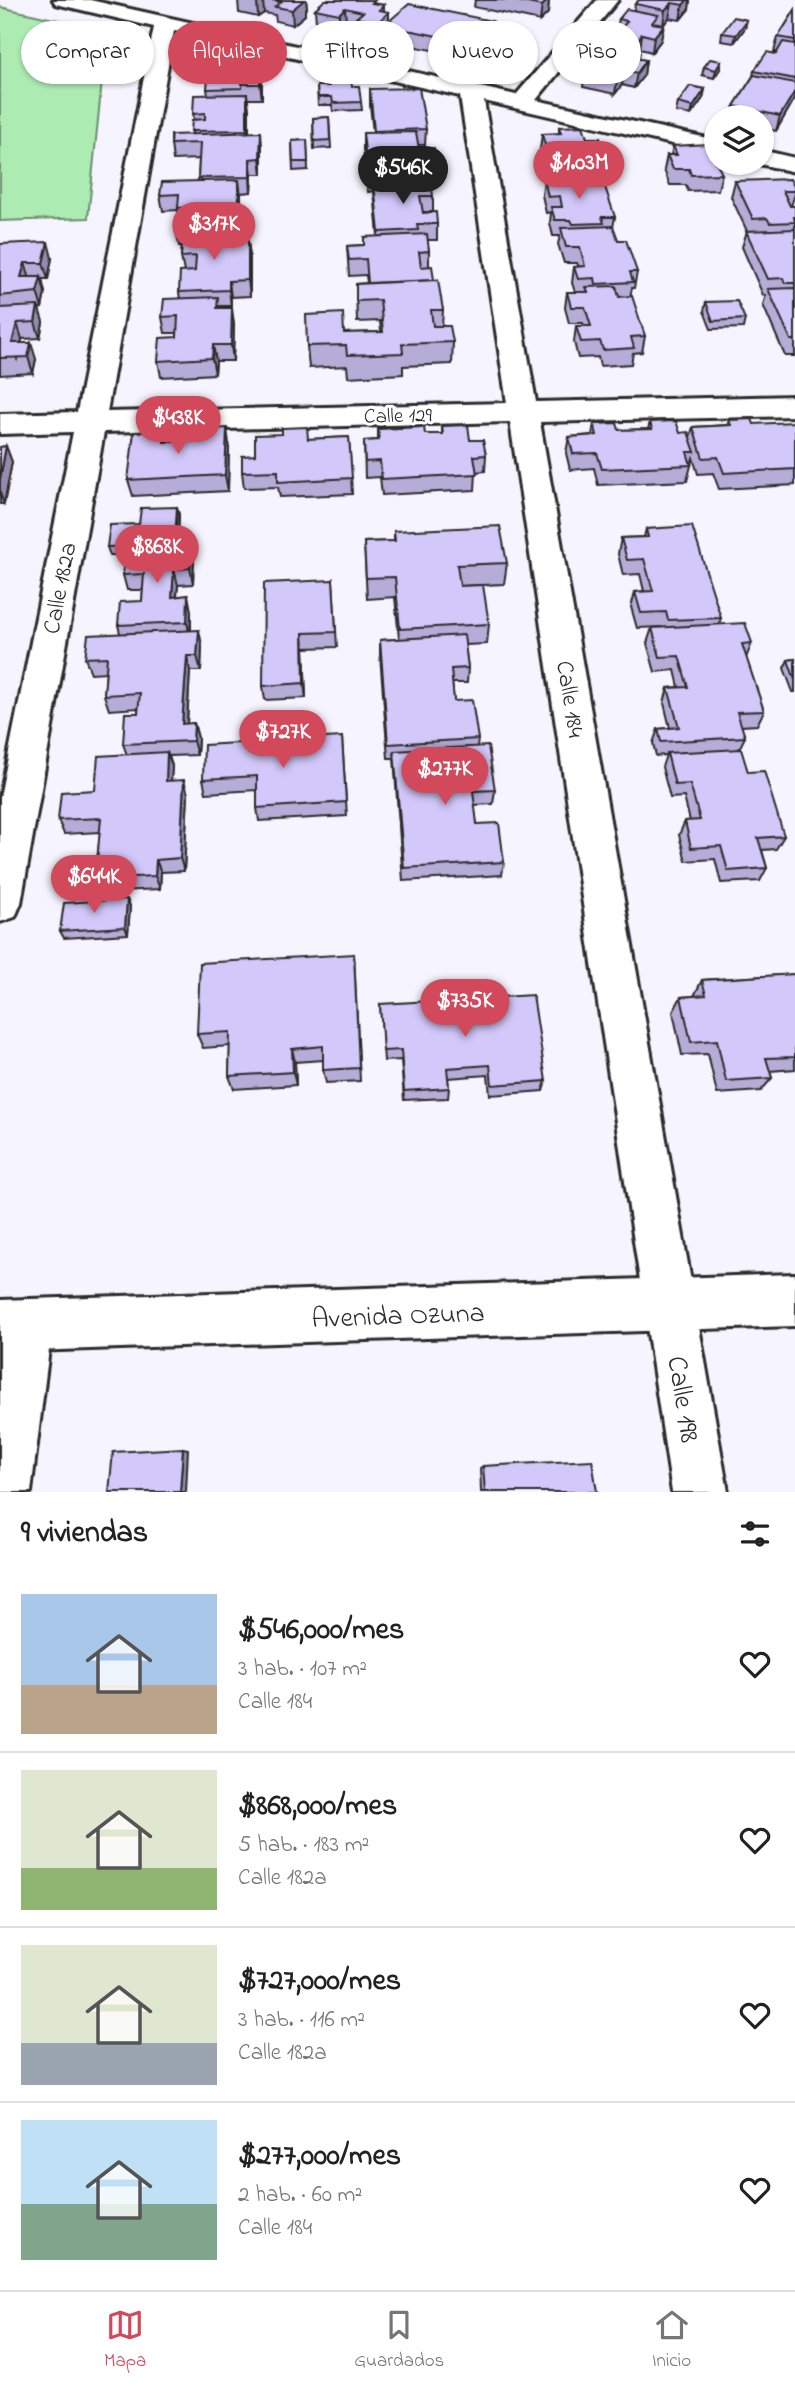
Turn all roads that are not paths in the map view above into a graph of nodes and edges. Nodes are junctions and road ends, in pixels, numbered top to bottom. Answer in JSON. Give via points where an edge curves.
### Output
{"nodes":[{"id":1,"x":67,"y":0,"type":"edge"},
{"id":2,"x":608,"y":0,"type":"edge"},
{"id":3,"x":165,"y":25,"type":"junction"},
{"id":4,"x":471,"y":94,"type":"junction"},
{"id":5,"x":520,"y":104,"type":"junction"},
{"id":6,"x":704,"y":144,"type":"edge"},
{"id":7,"x":774,"y":160,"type":"edge"},
{"id":8,"x":795,"y":164,"type":"edge"},
{"id":9,"x":795,"y":406,"type":"edge"},
{"id":10,"x":524,"y":412,"type":"junction"},
{"id":11,"x":91,"y":422,"type":"junction"},
{"id":12,"x":0,"y":424,"type":"edge"},
{"id":13,"x":0,"y":903,"type":"edge"},
{"id":14,"x":795,"y":1300,"type":"edge"},
{"id":15,"x":669,"y":1305,"type":"junction"},
{"id":16,"x":13,"y":1326,"type":"edge"},
{"id":17,"x":3,"y":1492,"type":"edge"},
{"id":18,"x":700,"y":1492,"type":"edge"}],
"edges":[{"from":1,"to":3,"type":"street"},
{"from":2,"to":5,"type":"street"},
{"from":3,"to":4,"type":"street"},
{"from":3,"to":11,"type":"street","name":"Calle 182a"},
{"from":4,"to":5,"type":"street"},
{"from":4,"to":10,"type":"street","name":"Calle 184"},
{"from":5,"to":6,"type":"street"},
{"from":7,"to":8,"type":"street"},
{"from":9,"to":10,"type":"street","name":"Calle 129"},
{"from":10,"to":11,"type":"street","name":"Calle 129"},
{"from":10,"to":15,"type":"street","name":"Calle 184"},
{"from":11,"to":12,"type":"street","name":"Calle 129"},
{"from":11,"to":13,"type":"street","name":"Calle 182a"},
{"from":14,"to":15,"type":"street","name":"Avenida Ozuna"},
{"from":15,"to":16,"type":"street","name":"Avenida Ozuna"},
{"from":15,"to":18,"type":"street","name":"Calle 198"},
{"from":16,"to":17,"type":"street"}]}
